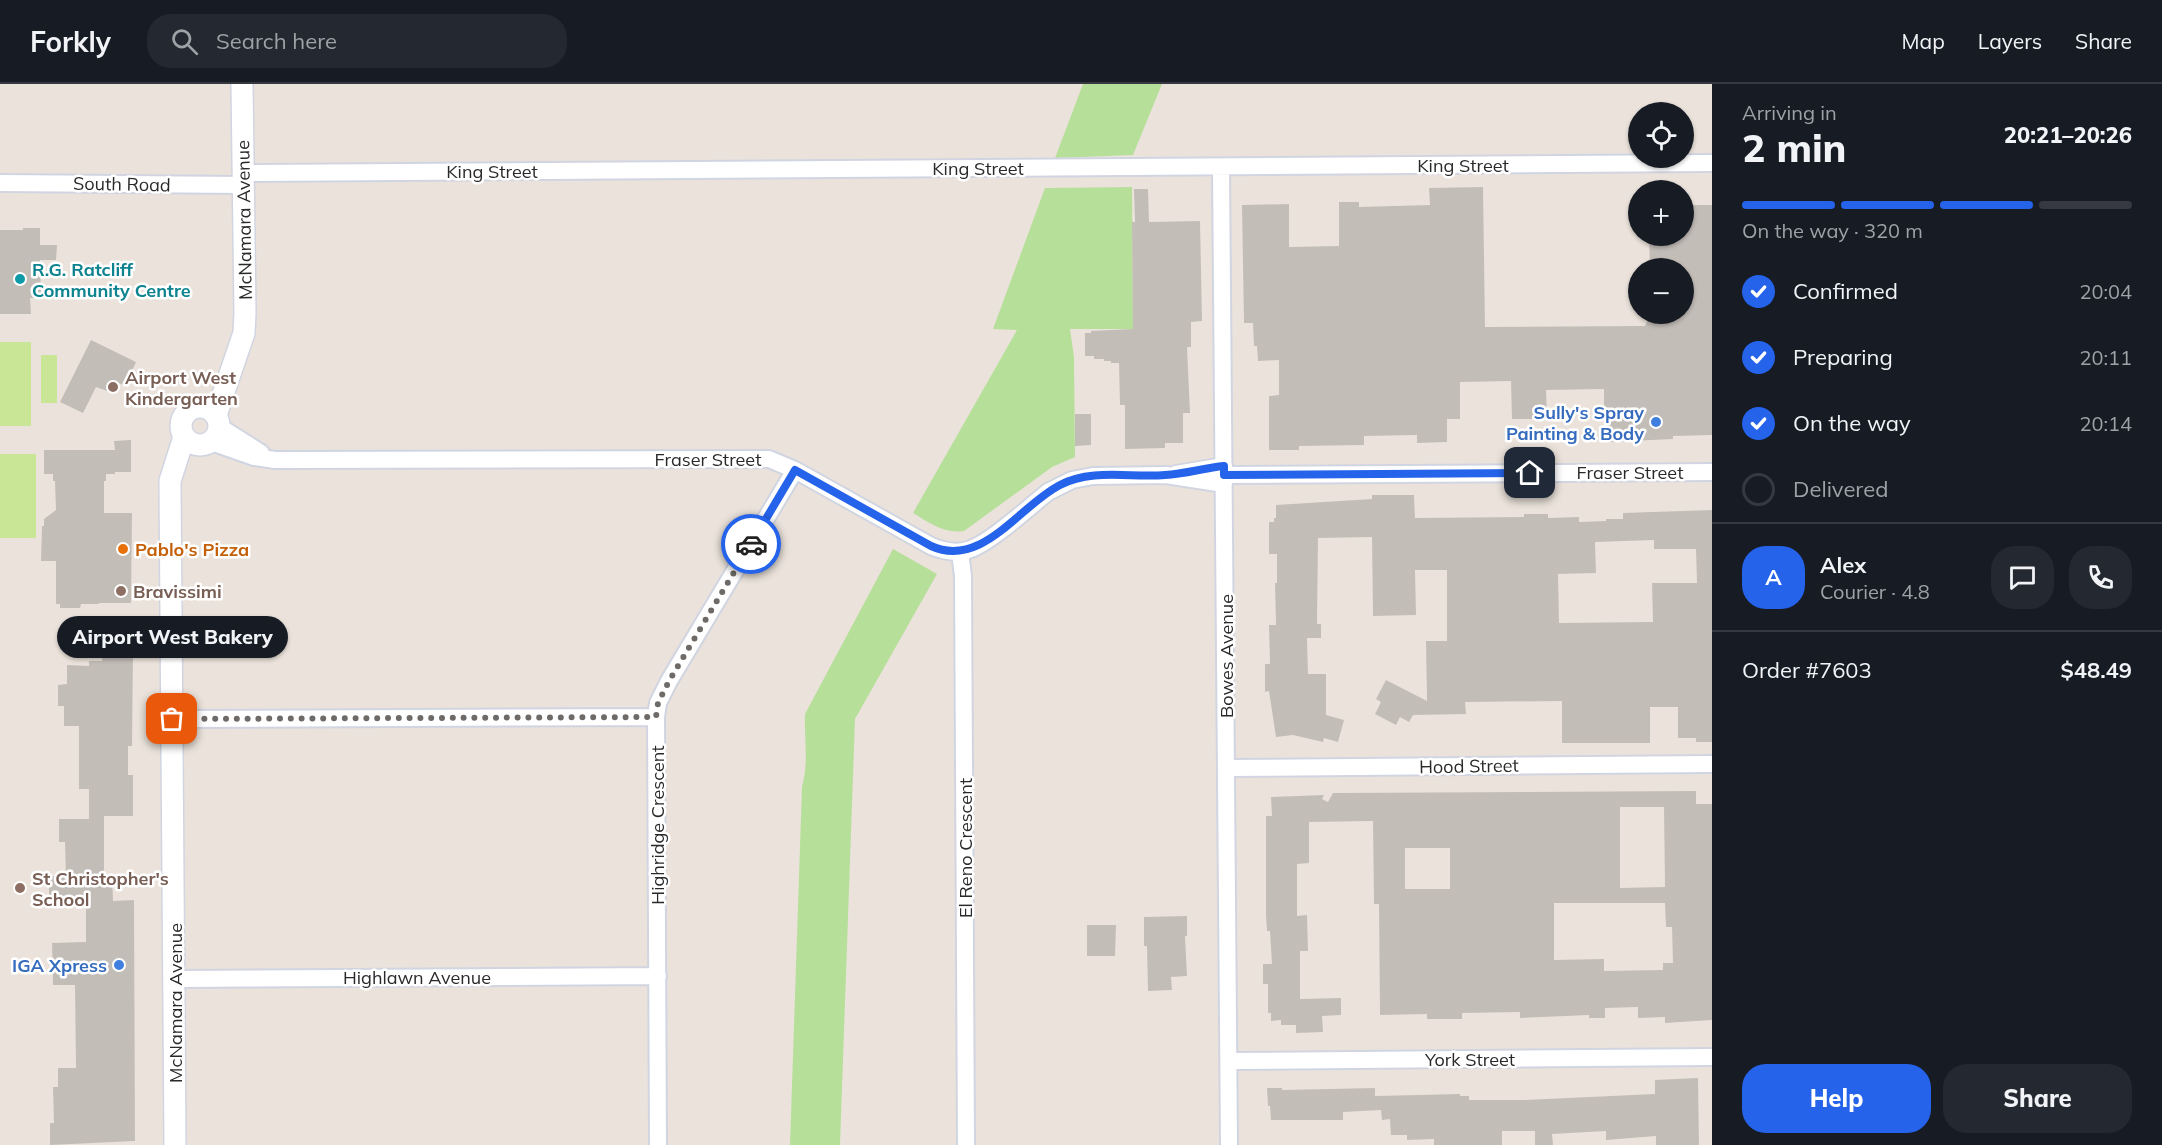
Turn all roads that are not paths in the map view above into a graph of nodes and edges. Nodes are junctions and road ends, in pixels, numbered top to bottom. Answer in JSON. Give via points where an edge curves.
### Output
{"nodes":[{"id":1,"x":242,"y":84,"type":"edge"},
{"id":2,"x":1712,"y":163,"type":"edge"},
{"id":3,"x":1221,"y":167,"type":"junction"},
{"id":4,"x":243,"y":179,"type":"junction"},
{"id":5,"x":0,"y":183,"type":"edge"},
{"id":6,"x":235,"y":355,"type":"junction"},
{"id":7,"x":195,"y":407,"type":"junction"},
{"id":8,"x":206,"y":434,"type":"junction"},
{"id":9,"x":795,"y":470,"type":"junction"},
{"id":10,"x":1712,"y":471,"type":"edge"},
{"id":11,"x":1224,"y":475,"type":"junction"},
{"id":12,"x":960,"y":552,"type":"junction"},
{"id":13,"x":656,"y":717,"type":"junction"},
{"id":14,"x":172,"y":719,"type":"junction"},
{"id":15,"x":1712,"y":764,"type":"edge"},
{"id":16,"x":1227,"y":768,"type":"junction"},
{"id":17,"x":658,"y":976,"type":"junction"},
{"id":18,"x":175,"y":979,"type":"junction"},
{"id":19,"x":1712,"y":1057,"type":"edge"},
{"id":20,"x":1229,"y":1061,"type":"junction"},
{"id":21,"x":175,"y":1145,"type":"edge"},
{"id":22,"x":658,"y":1145,"type":"edge"},
{"id":23,"x":966,"y":1145,"type":"edge"},
{"id":24,"x":1229,"y":1145,"type":"edge"}],
"edges":[{"from":1,"to":4,"type":"street","name":"McNamara Avenue"},
{"from":2,"to":3,"type":"street","name":"King Street"},
{"from":3,"to":4,"type":"street","name":"King Street"},
{"from":3,"to":11,"type":"street","name":"Bowes Avenue"},
{"from":4,"to":5,"type":"street","name":"South Road"},
{"from":4,"to":6,"type":"street","name":"McNamara Avenue","via":[[245,313],[244,333]]},
{"from":6,"to":7,"type":"street","name":"McNamara Avenue"},
{"from":6,"to":8,"type":"street","name":"McNamara Avenue","via":[[222,402]]},
{"from":7,"to":8,"type":"street","via":[[206,408]]},
{"from":7,"to":8,"type":"street","name":"McNamara Avenue","via":[[185,414],[180,425]]},
{"from":8,"to":9,"type":"street","name":"Fraser Street","via":[[275,460],[757,458]]},
{"from":8,"to":14,"type":"street","name":"McNamara Avenue","via":[[171,501]]},
{"from":9,"to":12,"type":"street","name":"Fraser Street","via":[[931,546]]},
{"from":9,"to":13,"type":"street","name":"Highridge Crescent","via":[[669,681]]},
{"from":10,"to":11,"type":"street","name":"Fraser Street"},
{"from":11,"to":12,"type":"street","name":"Fraser Street","via":[[1092,476],[1072,480],[1048,492],[978,546]]},
{"from":11,"to":16,"type":"street","name":"Bowes Avenue"},
{"from":12,"to":23,"type":"street","name":"El Reno Crescent"},
{"from":13,"to":14,"type":"street"},
{"from":13,"to":17,"type":"street","name":"Highridge Crescent"},
{"from":14,"to":18,"type":"street","name":"McNamara Avenue"},
{"from":15,"to":16,"type":"street","name":"Hood Street"},
{"from":16,"to":20,"type":"street","name":"Bowes Avenue"},
{"from":17,"to":18,"type":"street","name":"Highlawn Avenue"},
{"from":17,"to":22,"type":"street","name":"Highridge Crescent"},
{"from":18,"to":21,"type":"street","name":"McNamara Avenue"},
{"from":19,"to":20,"type":"street","name":"York Street"},
{"from":20,"to":24,"type":"street","name":"Bowes Avenue"}]}
